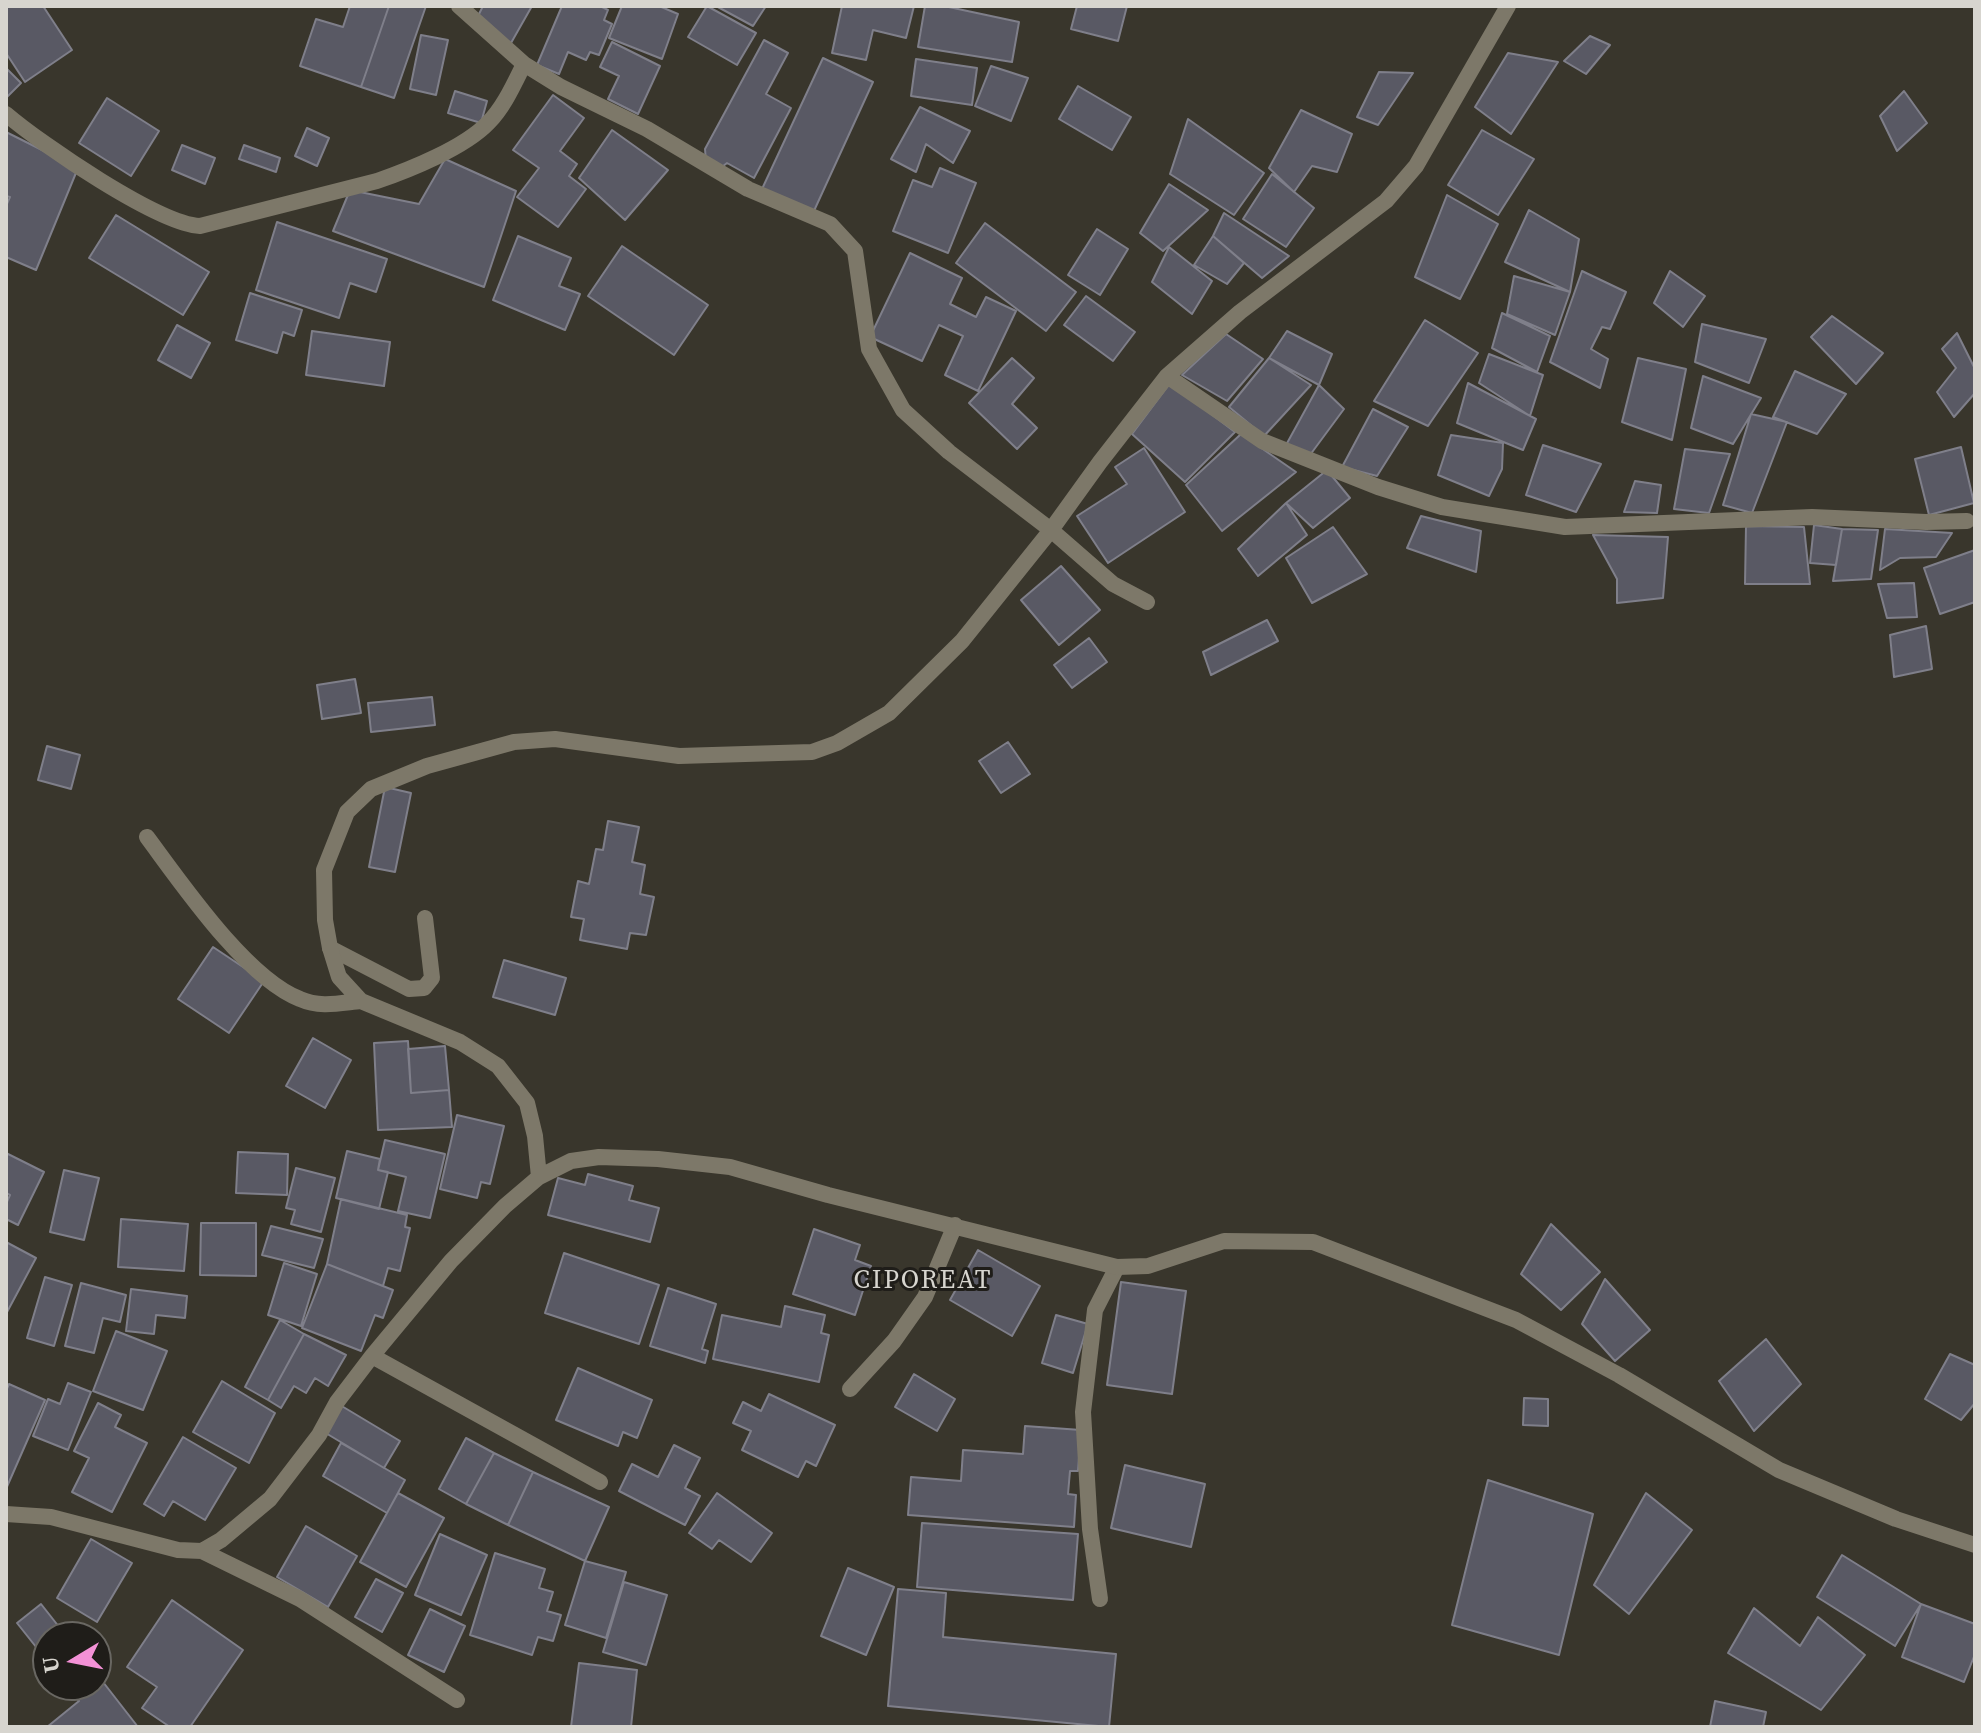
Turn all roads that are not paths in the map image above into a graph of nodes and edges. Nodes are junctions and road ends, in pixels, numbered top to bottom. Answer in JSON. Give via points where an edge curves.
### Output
{"nodes":[{"id":1,"x":459,"y":6,"type":"edge"},
{"id":2,"x":1508,"y":6,"type":"edge"},
{"id":3,"x":524,"y":64,"type":"junction"},
{"id":4,"x":6,"y":114,"type":"edge"},
{"id":5,"x":1167,"y":376,"type":"junction"},
{"id":6,"x":1967,"y":521,"type":"dead end"},
{"id":7,"x":1051,"y":530,"type":"junction"},
{"id":8,"x":1147,"y":602,"type":"dead end"},
{"id":9,"x":147,"y":837,"type":"dead end"},
{"id":10,"x":425,"y":918,"type":"dead end"},
{"id":11,"x":330,"y":948,"type":"junction"},
{"id":12,"x":361,"y":1001,"type":"junction"},
{"id":13,"x":539,"y":1177,"type":"junction"},
{"id":14,"x":955,"y":1225,"type":"junction"},
{"id":15,"x":1117,"y":1267,"type":"junction"},
{"id":16,"x":372,"y":1356,"type":"junction"},
{"id":17,"x":850,"y":1389,"type":"dead end"},
{"id":18,"x":600,"y":1482,"type":"dead end"},
{"id":19,"x":6,"y":1514,"type":"edge"},
{"id":20,"x":1975,"y":1545,"type":"edge"},
{"id":21,"x":202,"y":1551,"type":"junction"},
{"id":22,"x":1100,"y":1599,"type":"dead end"},
{"id":23,"x":457,"y":1700,"type":"dead end"}],
"edges":[{"from":1,"to":3,"type":"street"},
{"from":2,"to":5,"type":"street","via":[[1416,166],[1386,201],[1240,312]]},
{"from":3,"to":4,"type":"street","via":[[488,124],[446,151],[377,181],[200,226],[185,225],[145,205],[37,141]]},
{"from":3,"to":7,"type":"street","via":[[748,189],[830,224],[855,251],[869,349],[903,410]]},
{"from":5,"to":6,"type":"street","via":[[1262,441],[1442,507],[1565,527],[1812,517]]},
{"from":5,"to":7,"type":"street"},
{"from":7,"to":8,"type":"street","via":[[1113,584]]},
{"from":7,"to":11,"type":"street","via":[[951,652],[889,713],[837,743],[812,752],[679,756],[555,739],[514,742],[427,766],[371,789],[347,812],[324,870]]},
{"from":9,"to":12,"type":"street","via":[[217,929],[266,977],[299,999],[324,1005]]},
{"from":10,"to":11,"type":"street","via":[[432,978],[424,988],[409,989]]},
{"from":11,"to":12,"type":"street","via":[[339,977]]},
{"from":12,"to":13,"type":"street","via":[[460,1042],[498,1066],[527,1103]]},
{"from":13,"to":14,"type":"street","via":[[571,1161],[599,1157],[730,1167]]},
{"from":13,"to":16,"type":"street","via":[[451,1261]]},
{"from":14,"to":15,"type":"street"},
{"from":14,"to":17,"type":"street","via":[[925,1297]]},
{"from":15,"to":20,"type":"street","via":[[1148,1266],[1224,1241],[1313,1242],[1516,1320],[1779,1470]]},
{"from":15,"to":22,"type":"street","via":[[1095,1310],[1083,1412]]},
{"from":16,"to":18,"type":"street"},
{"from":16,"to":21,"type":"street","via":[[270,1499]]},
{"from":19,"to":21,"type":"street","via":[[51,1517],[178,1550]]},
{"from":21,"to":23,"type":"street","via":[[300,1599]]}]}
